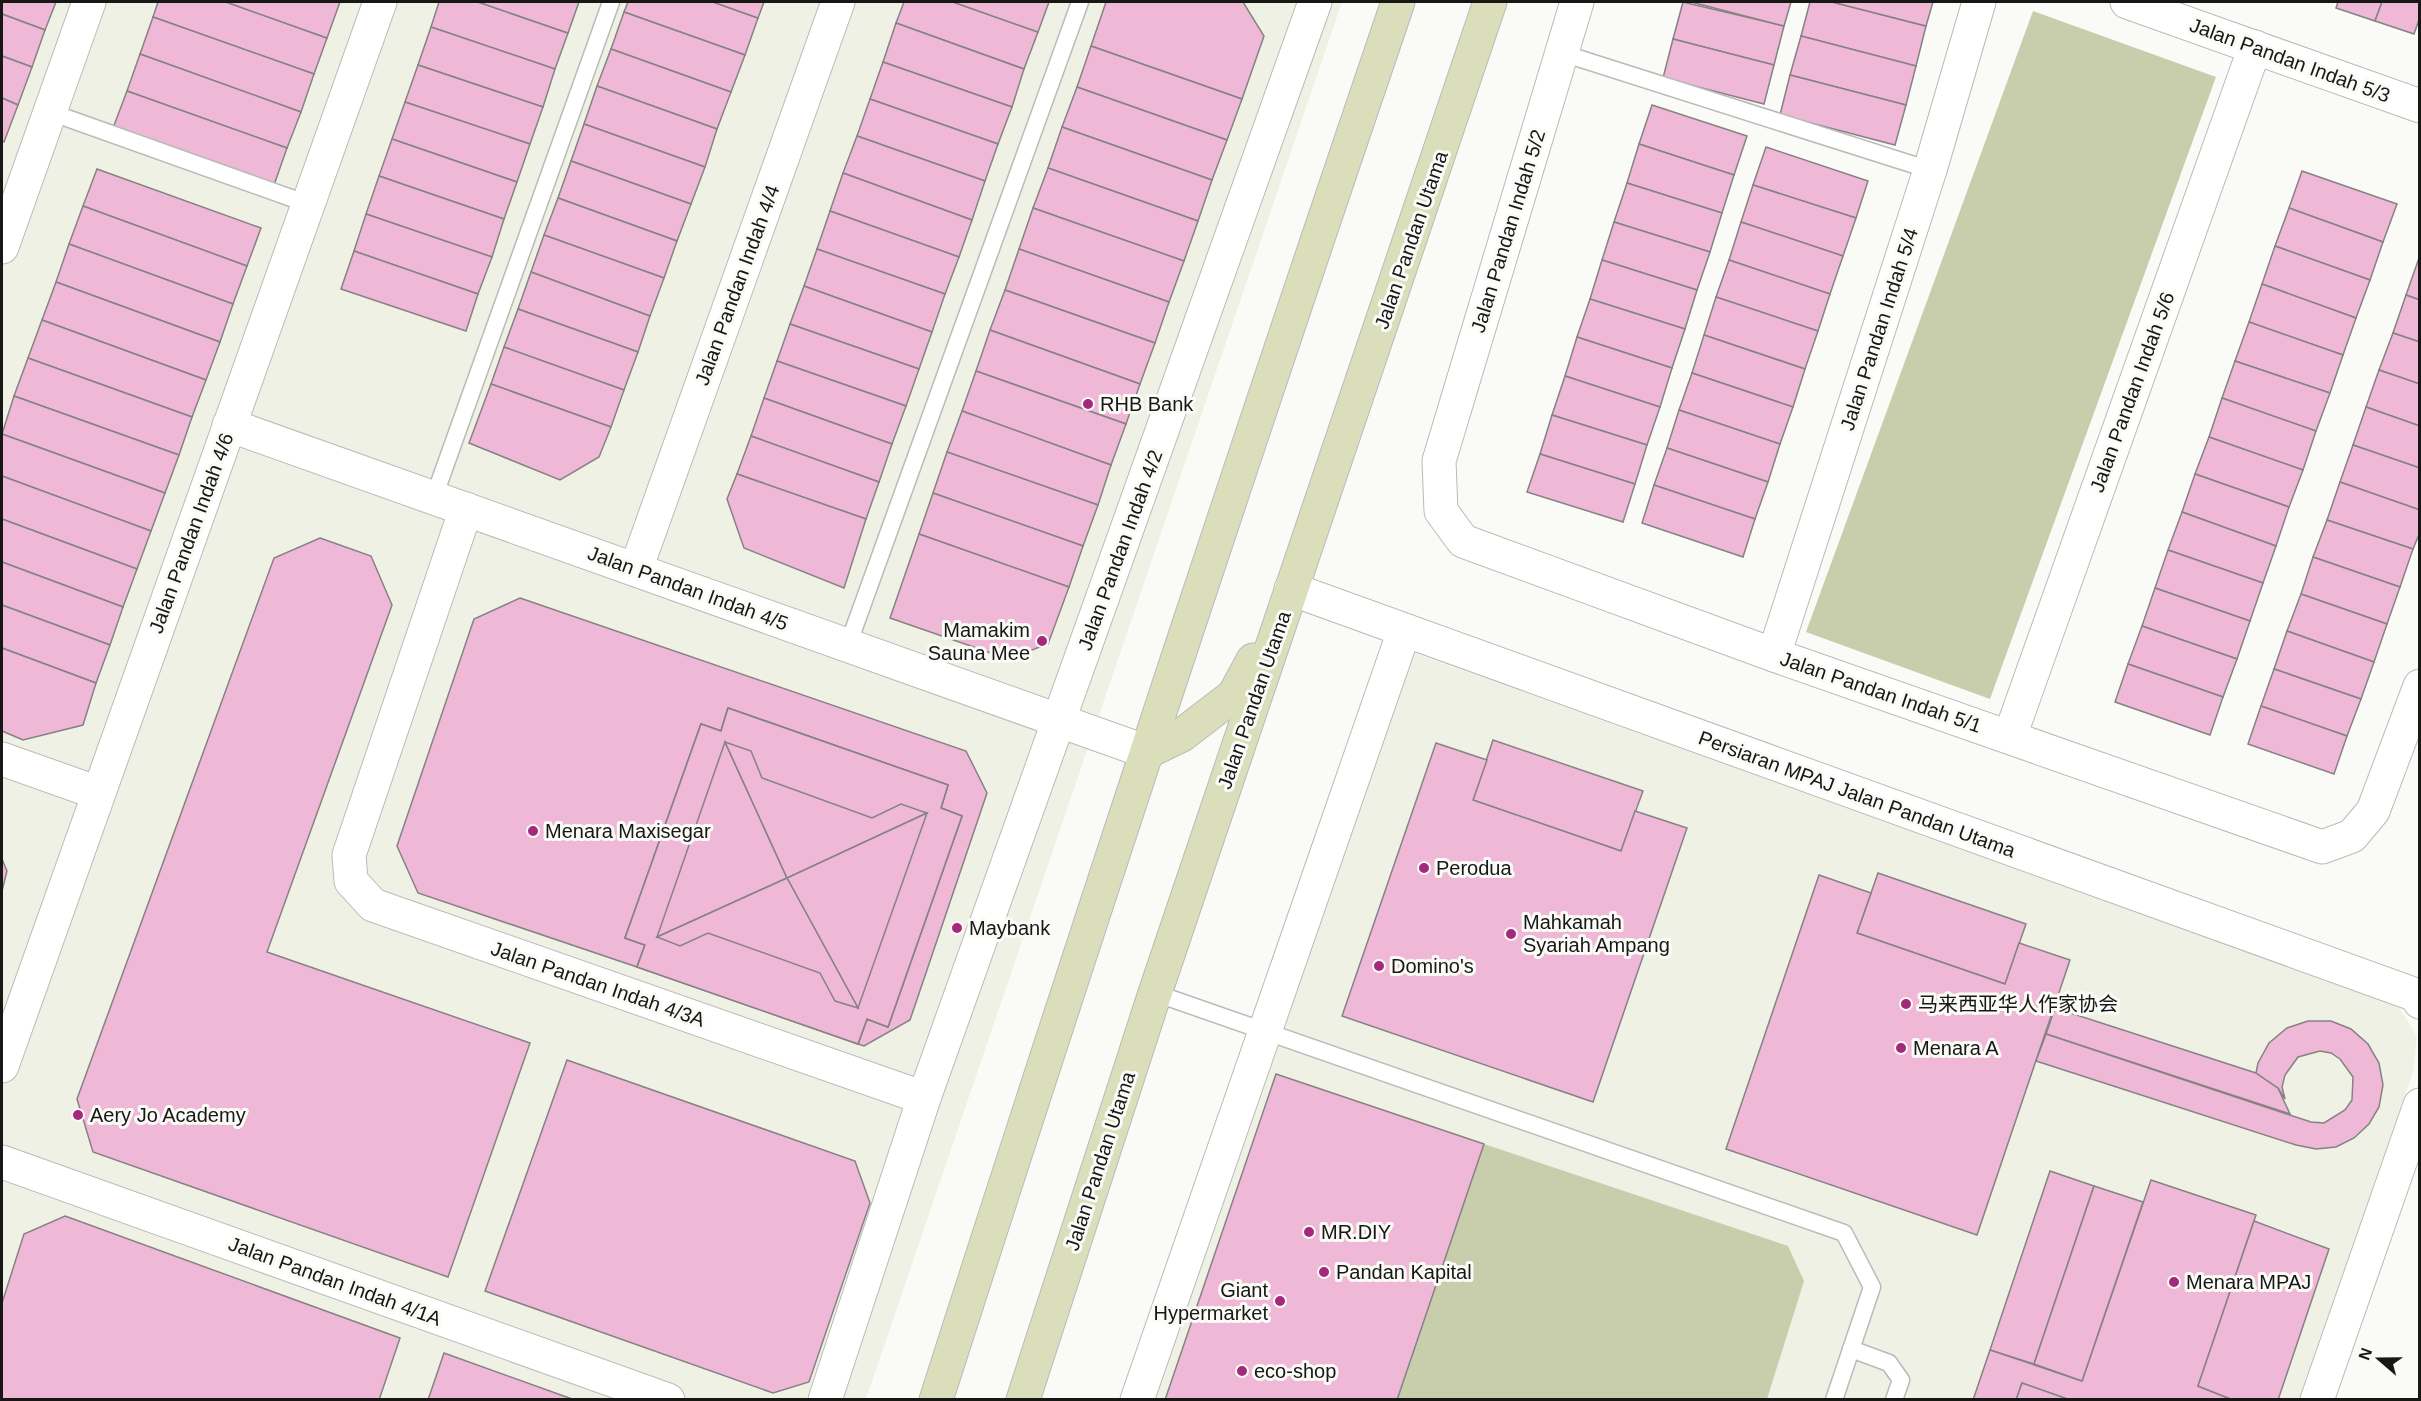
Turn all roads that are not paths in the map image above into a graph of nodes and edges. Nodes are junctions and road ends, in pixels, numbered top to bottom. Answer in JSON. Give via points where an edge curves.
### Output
{"nodes":[{"id":1,"x":89,"y":2,"type":"edge"},
{"id":2,"x":380,"y":2,"type":"edge"},
{"id":3,"x":611,"y":2,"type":"edge"},
{"id":4,"x":838,"y":2,"type":"edge"},
{"id":5,"x":1080,"y":2,"type":"edge"},
{"id":6,"x":1315,"y":2,"type":"edge"},
{"id":7,"x":1398,"y":2,"type":"edge"},
{"id":8,"x":1490,"y":2,"type":"edge"},
{"id":9,"x":1577,"y":2,"type":"edge"},
{"id":10,"x":1979,"y":2,"type":"edge"},
{"id":11,"x":2127,"y":2,"type":"edge"},
{"id":12,"x":2255,"y":47,"type":"junction"},
{"id":13,"x":1562,"y":52,"type":"junction"},
{"id":14,"x":2420,"y":106,"type":"edge"},
{"id":15,"x":50,"y":112,"type":"junction"},
{"id":16,"x":1929,"y":170,"type":"junction"},
{"id":17,"x":308,"y":204,"type":"junction"},
{"id":18,"x":2,"y":248,"type":"edge"},
{"id":19,"x":230,"y":424,"type":"junction"},
{"id":20,"x":1439,"y":461,"type":"joint"},
{"id":21,"x":434,"y":497,"type":"junction"},
{"id":22,"x":466,"y":509,"type":"junction"},
{"id":23,"x":636,"y":569,"type":"junction"},
{"id":24,"x":1291,"y":590,"type":"junction"},
{"id":25,"x":1404,"y":631,"type":"junction"},
{"id":26,"x":848,"y":645,"type":"junction"},
{"id":27,"x":1774,"y":655,"type":"junction"},
{"id":28,"x":2420,"y":686,"type":"edge"},
{"id":29,"x":1059,"y":720,"type":"junction"},
{"id":30,"x":2010,"y":736,"type":"junction"},
{"id":31,"x":1148,"y":752,"type":"junction"},
{"id":32,"x":2,"y":759,"type":"edge"},
{"id":33,"x":98,"y":793,"type":"junction"},
{"id":34,"x":1155,"y":993,"type":"junction"},
{"id":35,"x":2420,"y":1002,"type":"edge"},
{"id":36,"x":1265,"y":1031,"type":"junction"},
{"id":37,"x":2,"y":1066,"type":"edge"},
{"id":38,"x":924,"y":1098,"type":"junction"},
{"id":39,"x":2420,"y":1105,"type":"edge"},
{"id":40,"x":2,"y":1162,"type":"edge"},
{"id":41,"x":1851,"y":1349,"type":"junction"},
{"id":42,"x":668,"y":1400,"type":"edge"},
{"id":43,"x":825,"y":1400,"type":"edge"},
{"id":44,"x":936,"y":1400,"type":"edge"},
{"id":45,"x":1023,"y":1400,"type":"edge"},
{"id":46,"x":1137,"y":1400,"type":"edge"},
{"id":47,"x":1834,"y":1400,"type":"edge"},
{"id":48,"x":1894,"y":1400,"type":"edge"},
{"id":49,"x":2317,"y":1400,"type":"edge"}],
"edges":[{"from":1,"to":15,"type":"street"},
{"from":2,"to":17,"type":"street","name":"Jalan Pandan Indah 4/6"},
{"from":3,"to":21,"type":"lane"},
{"from":4,"to":23,"type":"street","name":"Jalan Pandan Indah 4/4"},
{"from":5,"to":26,"type":"lane"},
{"from":6,"to":29,"type":"street","name":"Jalan Pandan Indah 4/2"},
{"from":7,"to":31,"type":"main road","via":[[1267,385]]},
{"from":8,"to":24,"type":"main road","name":"Jalan Pandan Utama"},
{"from":9,"to":13,"type":"street","name":"Jalan Pandan Indah 5/2"},
{"from":10,"to":16,"type":"street","name":"Jalan Pandan Indah 5/4"},
{"from":11,"to":12,"type":"street","name":"Jalan Pandan Indah 5/3"},
{"from":12,"to":14,"type":"street","name":"Jalan Pandan Indah 5/3"},
{"from":12,"to":30,"type":"street","name":"Jalan Pandan Indah 5/6"},
{"from":13,"to":16,"type":"lane"},
{"from":13,"to":20,"type":"street","name":"Jalan Pandan Indah 5/2"},
{"from":15,"to":17,"type":"lane"},
{"from":15,"to":18,"type":"street"},
{"from":16,"to":27,"type":"street","name":"Jalan Pandan Indah 5/4"},
{"from":17,"to":19,"type":"street","name":"Jalan Pandan Indah 4/6"},
{"from":19,"to":21,"type":"street","name":"Jalan Pandan Indah 4/5"},
{"from":19,"to":33,"type":"street","name":"Jalan Pandan Indah 4/6"},
{"from":20,"to":27,"type":"street","name":"Jalan Pandan Indah 5/1","via":[[1441,511],[1463,542]]},
{"from":21,"to":22,"type":"street","name":"Jalan Pandan Indah 4/5"},
{"from":22,"to":23,"type":"street","name":"Jalan Pandan Indah 4/5"},
{"from":22,"to":38,"type":"street","name":"Jalan Pandan Indah 4/3A","via":[[349,855],[351,881],[373,905]]},
{"from":23,"to":26,"type":"street","name":"Jalan Pandan Indah 4/5"},
{"from":24,"to":25,"type":"street","name":"Persiaran MPAJ Jalan Pandan Utama"},
{"from":24,"to":31,"type":"main road","via":[[1234,695],[1182,735]]},
{"from":24,"to":34,"type":"main road","name":"Jalan Pandan Utama"},
{"from":25,"to":35,"type":"street","name":"Persiaran MPAJ Jalan Pandan Utama","via":[[2416,995]]},
{"from":25,"to":36,"type":"street"},
{"from":26,"to":29,"type":"street","name":"Jalan Pandan Indah 4/5"},
{"from":27,"to":30,"type":"street","name":"Jalan Pandan Indah 5/1"},
{"from":28,"to":30,"type":"street","name":"Jalan Pandan Indah 5/1","via":[[2373,811],[2352,836],[2322,847]]},
{"from":29,"to":31,"type":"street","name":"Jalan Pandan Indah 4/5"},
{"from":29,"to":38,"type":"street","name":"Jalan Pandan Indah 4/2"},
{"from":31,"to":44,"type":"main road","via":[[1095,903]]},
{"from":32,"to":33,"type":"street"},
{"from":33,"to":37,"type":"street","name":"Jalan Pandan Indah 4/6"},
{"from":34,"to":36,"type":"lane"},
{"from":34,"to":45,"type":"main road","name":"Jalan Pandan Utama"},
{"from":36,"to":41,"type":"lane","via":[[1844,1233],[1872,1287]]},
{"from":36,"to":46,"type":"street"},
{"from":38,"to":43,"type":"street"},
{"from":39,"to":49,"type":"street"},
{"from":40,"to":42,"type":"street","name":"Jalan Pandan Indah 4/1A"},
{"from":41,"to":47,"type":"lane"},
{"from":41,"to":48,"type":"lane","via":[[1889,1363],[1901,1380]]}]}
